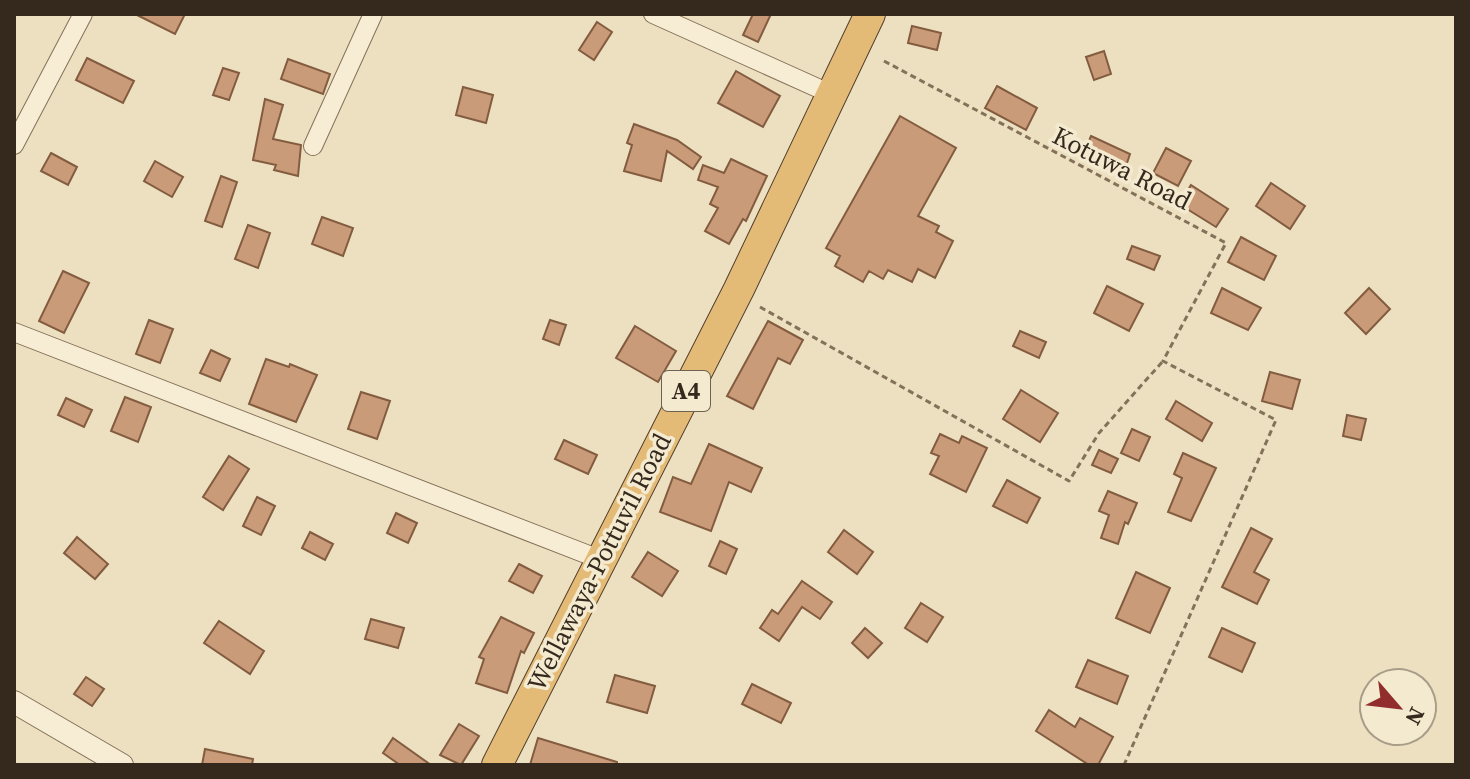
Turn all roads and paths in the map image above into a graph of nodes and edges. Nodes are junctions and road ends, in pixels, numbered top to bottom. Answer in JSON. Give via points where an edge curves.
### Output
{"nodes":[{"id":1,"x":83,"y":14,"type":"edge"},
{"id":2,"x":373,"y":14,"type":"edge"},
{"id":3,"x":653,"y":14,"type":"edge"},
{"id":4,"x":870,"y":14,"type":"edge"},
{"id":5,"x":884,"y":61,"type":"dead end"},
{"id":6,"x":831,"y":94,"type":"junction"},
{"id":7,"x":14,"y":145,"type":"edge"},
{"id":8,"x":313,"y":146,"type":"dead end"},
{"id":9,"x":760,"y":307,"type":"dead end"},
{"id":10,"x":14,"y":332,"type":"edge"},
{"id":11,"x":1163,"y":361,"type":"junction"},
{"id":12,"x":599,"y":559,"type":"junction"},
{"id":13,"x":14,"y":702,"type":"edge"},
{"id":14,"x":122,"y":765,"type":"edge"},
{"id":15,"x":497,"y":765,"type":"edge"},
{"id":16,"x":1124,"y":765,"type":"edge"}],
"edges":[{"from":1,"to":7,"type":"street"},
{"from":2,"to":8,"type":"street"},
{"from":3,"to":6,"type":"street"},
{"from":4,"to":6,"type":"highway","name":"Wellawaya-Pottuvil Road","number":"A4"},
{"from":5,"to":11,"type":"path","name":"Kotuwa Road","via":[[1226,243]]},
{"from":6,"to":12,"type":"highway","name":"Wellawaya-Pottuvil Road","number":"A4","via":[[739,289]]},
{"from":9,"to":11,"type":"path","name":"Kotuwa Road","via":[[1069,481],[1099,433]]},
{"from":10,"to":12,"type":"street"},
{"from":11,"to":16,"type":"path","via":[[1276,420]]},
{"from":12,"to":15,"type":"highway","name":"Wellawaya-Pottuvil Road","number":"A4"},
{"from":13,"to":14,"type":"street"}]}
